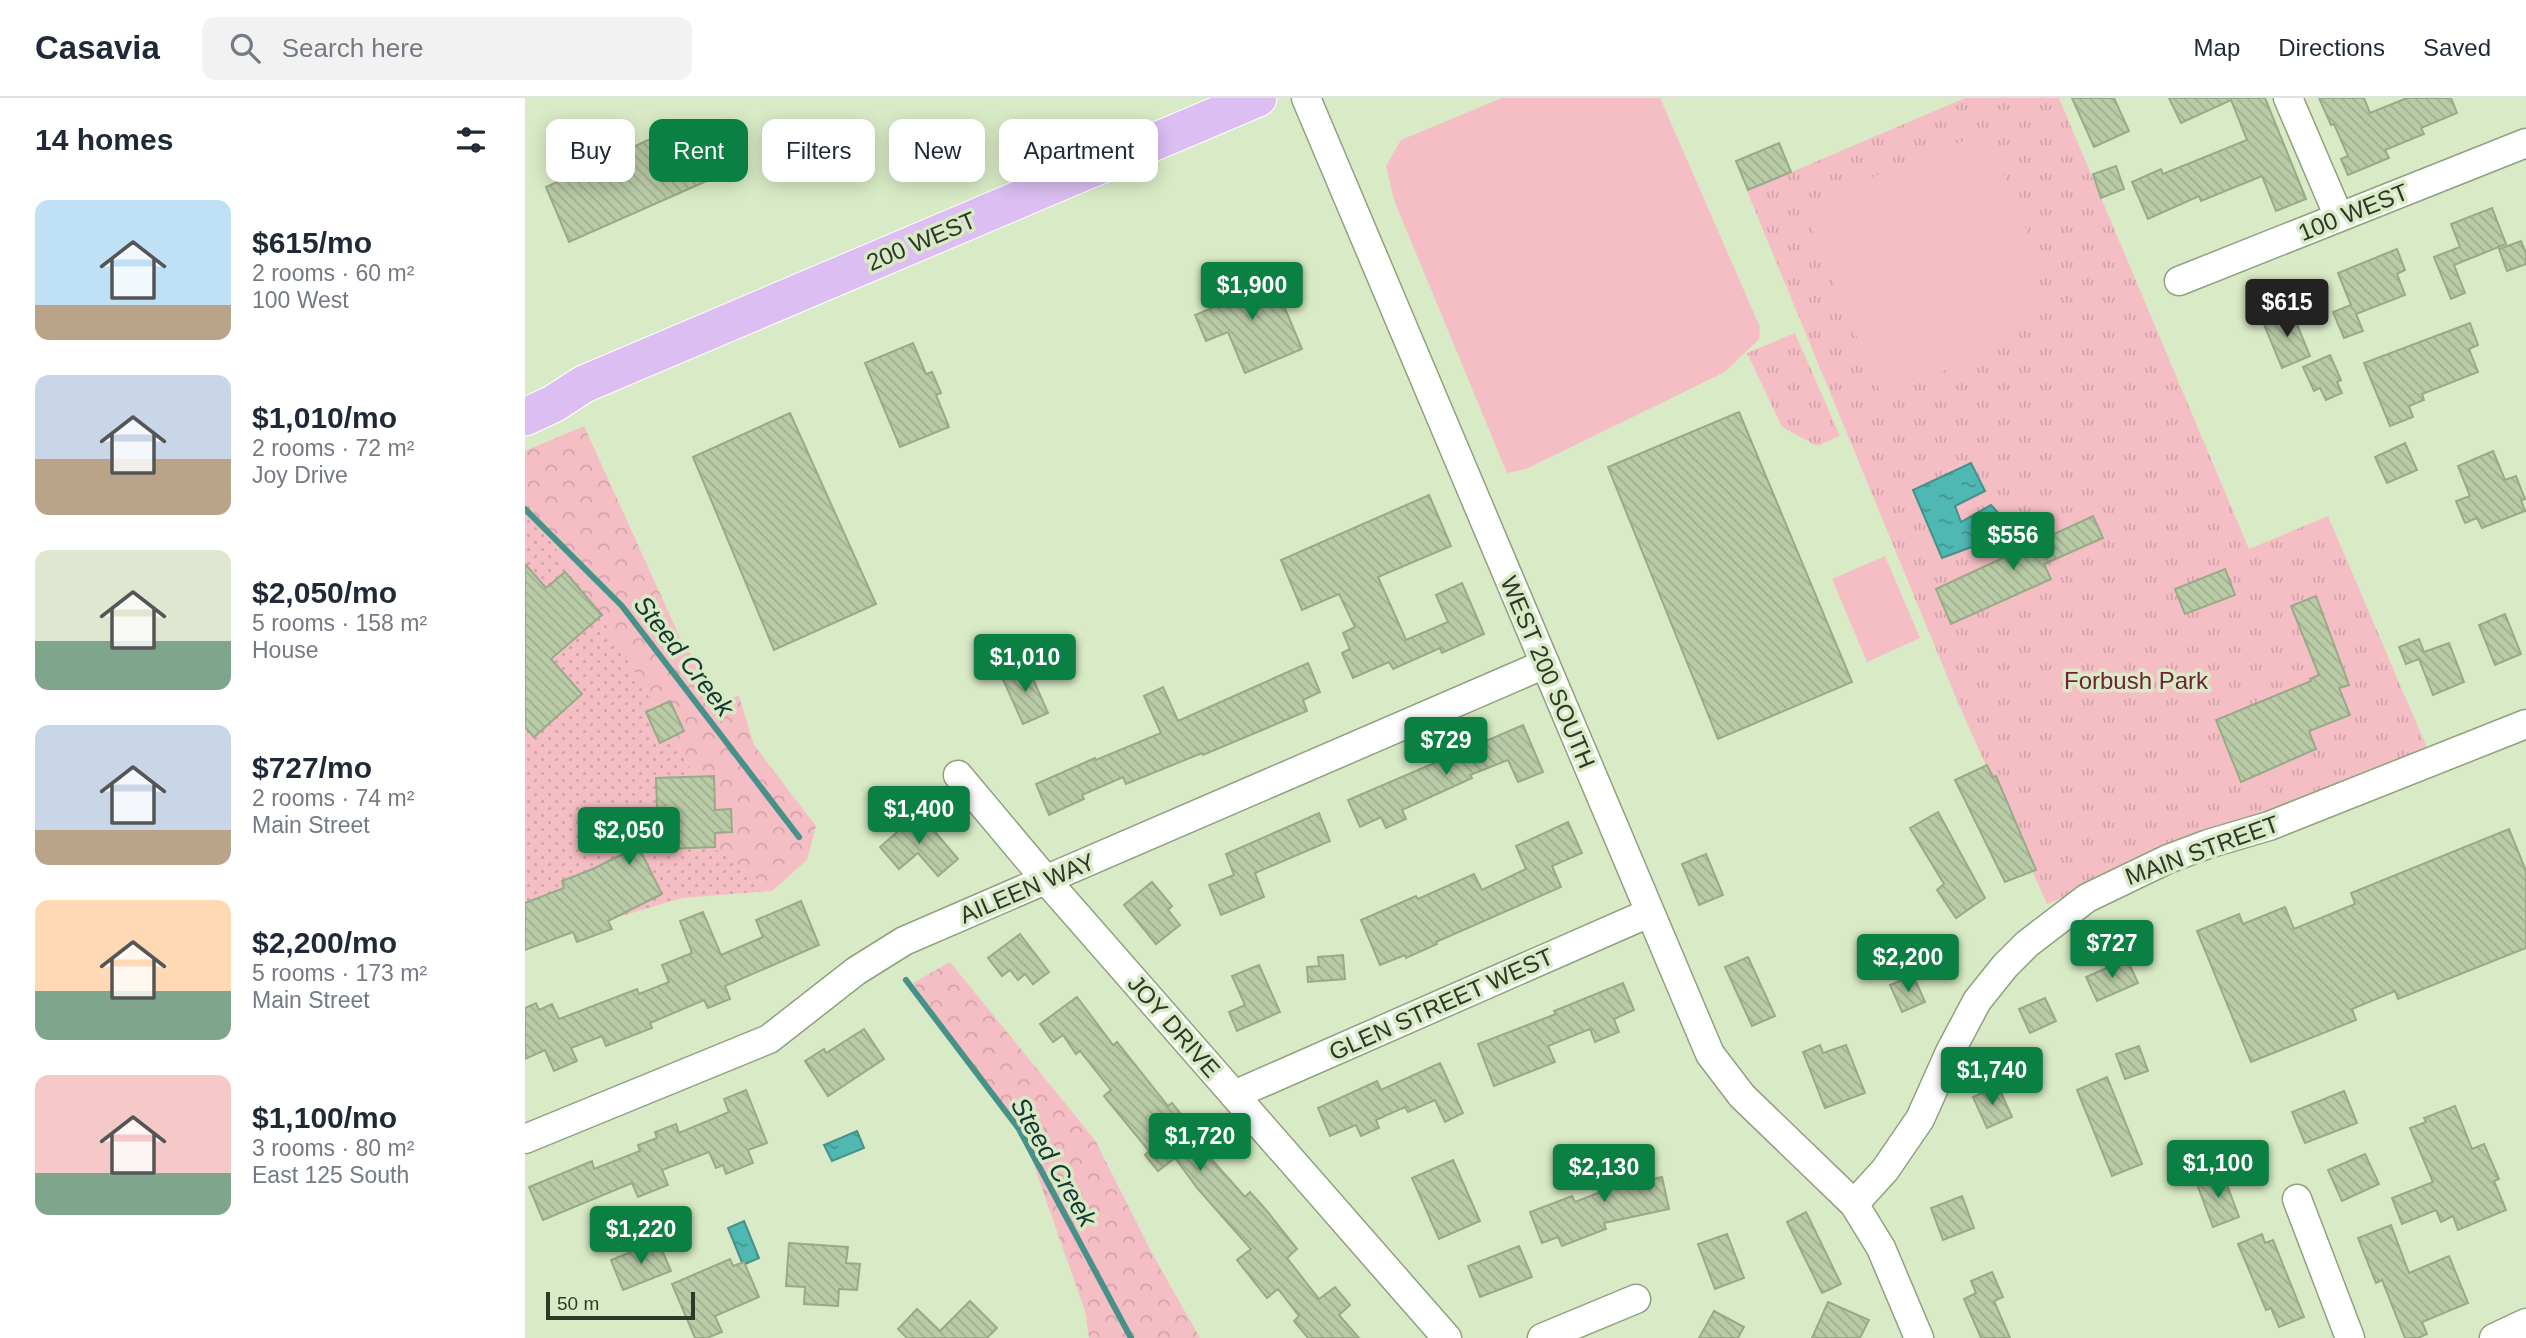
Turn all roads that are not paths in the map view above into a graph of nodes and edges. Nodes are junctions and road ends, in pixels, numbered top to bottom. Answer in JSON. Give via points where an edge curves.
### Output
{"nodes":[{"id":1,"x":1258,"y":98,"type":"edge"},
{"id":2,"x":1306,"y":98,"type":"edge"},
{"id":3,"x":2288,"y":98,"type":"edge"},
{"id":4,"x":2526,"y":143,"type":"edge"},
{"id":5,"x":2339,"y":218,"type":"junction"},
{"id":6,"x":2179,"y":281,"type":"dead end"},
{"id":7,"x":584,"y":384,"type":"junction"},
{"id":8,"x":525,"y":393,"type":"edge"},
{"id":9,"x":525,"y":417,"type":"edge"},
{"id":10,"x":1545,"y":664,"type":"junction"},
{"id":11,"x":2526,"y":724,"type":"edge"},
{"id":12,"x":958,"y":775,"type":"dead end"},
{"id":13,"x":1046,"y":880,"type":"junction"},
{"id":14,"x":1649,"y":912,"type":"junction"},
{"id":15,"x":1234,"y":1095,"type":"junction"},
{"id":16,"x":525,"y":1139,"type":"edge"},
{"id":17,"x":2297,"y":1199,"type":"dead end"},
{"id":18,"x":1854,"y":1204,"type":"junction"},
{"id":19,"x":1636,"y":1298,"type":"dead end"},
{"id":20,"x":2526,"y":1323,"type":"edge"},
{"id":21,"x":1447,"y":1338,"type":"edge"},
{"id":22,"x":1542,"y":1338,"type":"edge"},
{"id":23,"x":1919,"y":1338,"type":"edge"},
{"id":24,"x":2350,"y":1338,"type":"edge"},
{"id":25,"x":2494,"y":1338,"type":"edge"}],
"edges":[{"from":1,"to":7,"type":"main road","name":"200 WEST"},
{"from":2,"to":10,"type":"street","name":"WEST 200 SOUTH"},
{"from":3,"to":5,"type":"street"},
{"from":4,"to":5,"type":"street","name":"100 WEST"},
{"from":5,"to":6,"type":"street","name":"100 WEST"},
{"from":7,"to":8,"type":"main road"},
{"from":7,"to":9,"type":"main road"},
{"from":10,"to":13,"type":"street","name":"AILEEN WAY"},
{"from":10,"to":14,"type":"street","name":"WEST 200 SOUTH"},
{"from":11,"to":18,"type":"street","name":"MAIN STREET","via":[[2269,827],[2168,859],[2087,898],[2027,944],[1975,1004],[1920,1119],[1885,1170]]},
{"from":12,"to":13,"type":"street","name":"JOY DRIVE"},
{"from":13,"to":15,"type":"street","name":"JOY DRIVE"},
{"from":13,"to":16,"type":"street","name":"AILEEN WAY","via":[[904,941],[856,971],[769,1039]]},
{"from":14,"to":15,"type":"street","name":"GLEN STREET WEST"},
{"from":14,"to":18,"type":"street","name":"WEST 200 SOUTH","via":[[1710,1054],[1742,1096]]},
{"from":15,"to":21,"type":"street","name":"JOY DRIVE"},
{"from":17,"to":24,"type":"street"},
{"from":18,"to":23,"type":"street","name":"WEST 200 SOUTH","via":[[1881,1248]]},
{"from":19,"to":22,"type":"street"},
{"from":20,"to":25,"type":"street"}]}
